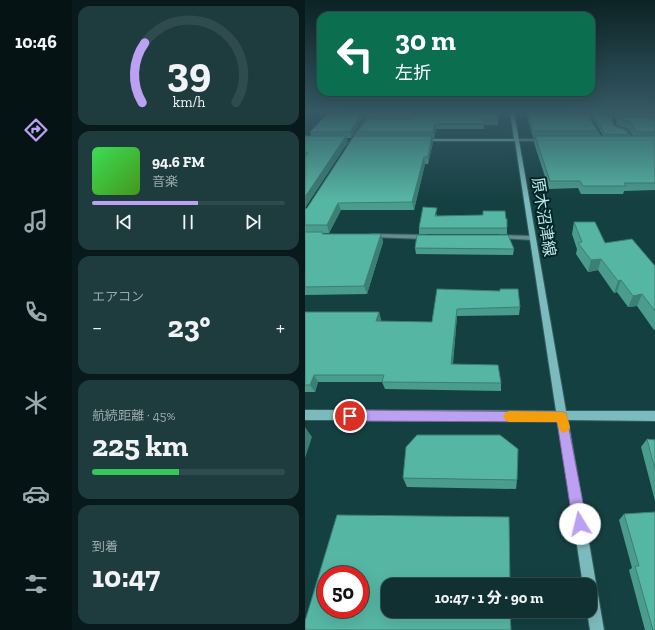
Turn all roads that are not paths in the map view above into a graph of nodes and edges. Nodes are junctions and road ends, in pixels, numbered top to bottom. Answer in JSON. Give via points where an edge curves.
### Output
{"nodes":[{"id":1,"x":352,"y":141,"type":"edge"},
{"id":2,"x":516,"y":141,"type":"edge"},
{"id":3,"x":345,"y":152,"type":"edge"},
{"id":4,"x":368,"y":236,"type":"edge"},
{"id":5,"x":431,"y":237,"type":"edge"},
{"id":6,"x":493,"y":237,"type":"edge"},
{"id":7,"x":532,"y":238,"type":"junction"},
{"id":8,"x":305,"y":415,"type":"edge"},
{"id":9,"x":655,"y":416,"type":"edge"},
{"id":10,"x":562,"y":417,"type":"junction"},
{"id":11,"x":589,"y":578,"type":"edge"},
{"id":12,"x":595,"y":618,"type":"edge"},
{"id":13,"x":597,"y":630,"type":"edge"}],
"edges":[{"from":1,"to":3,"type":"street"},
{"from":2,"to":7,"type":"main road","name":"原木沼津線"},
{"from":4,"to":5,"type":"street"},
{"from":6,"to":7,"type":"street"},
{"from":7,"to":10,"type":"main road","name":"原木沼津線"},
{"from":8,"to":10,"type":"main road"},
{"from":9,"to":10,"type":"main road"},
{"from":10,"to":11,"type":"main road","name":"原木沼津線"},
{"from":12,"to":13,"type":"main road","name":"原木沼津線"}]}
